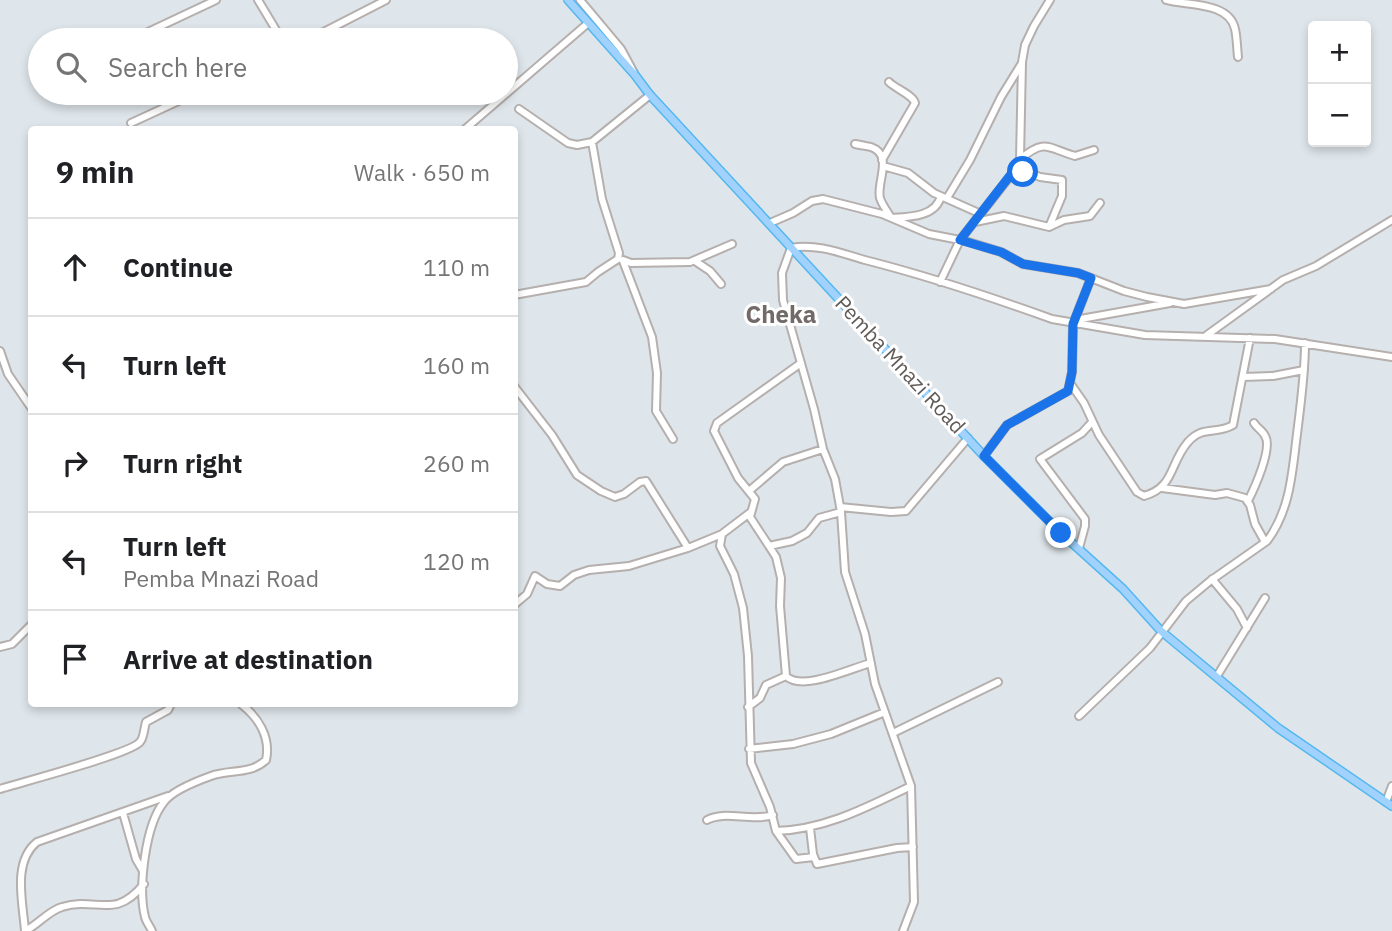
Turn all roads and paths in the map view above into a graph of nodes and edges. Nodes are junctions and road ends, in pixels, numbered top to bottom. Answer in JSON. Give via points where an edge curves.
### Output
{"nodes":[{"id":1,"x":258,"y":0,"type":"edge"},
{"id":2,"x":386,"y":0,"type":"edge"},
{"id":3,"x":568,"y":0,"type":"edge"},
{"id":4,"x":580,"y":0,"type":"edge"},
{"id":5,"x":1050,"y":0,"type":"edge"},
{"id":6,"x":1166,"y":0,"type":"edge"},
{"id":7,"x":211,"y":1,"type":"edge"},
{"id":8,"x":587,"y":24,"type":"junction"},
{"id":9,"x":156,"y":28,"type":"edge"},
{"id":10,"x":275,"y":28,"type":"edge"},
{"id":11,"x":331,"y":28,"type":"edge"},
{"id":12,"x":1238,"y":57,"type":"dead end"},
{"id":13,"x":1022,"y":62,"type":"junction"},
{"id":14,"x":635,"y":75,"type":"junction"},
{"id":15,"x":889,"y":82,"type":"dead end"},
{"id":16,"x":518,"y":83,"type":"edge"},
{"id":17,"x":650,"y":95,"type":"junction"},
{"id":18,"x":169,"y":105,"type":"edge"},
{"id":19,"x":493,"y":105,"type":"edge"},
{"id":20,"x":519,"y":109,"type":"dead end"},
{"id":21,"x":131,"y":123,"type":"dead end"},
{"id":22,"x":469,"y":126,"type":"edge"},
{"id":23,"x":592,"y":142,"type":"junction"},
{"id":24,"x":855,"y":144,"type":"dead end"},
{"id":25,"x":1094,"y":150,"type":"dead end"},
{"id":26,"x":1020,"y":159,"type":"junction"},
{"id":27,"x":883,"y":163,"type":"junction"},
{"id":28,"x":1012,"y":173,"type":"junction"},
{"id":29,"x":944,"y":197,"type":"junction"},
{"id":30,"x":1100,"y":203,"type":"dead end"},
{"id":31,"x":981,"y":214,"type":"junction"},
{"id":32,"x":891,"y":218,"type":"junction"},
{"id":33,"x":1392,"y":220,"type":"edge"},
{"id":34,"x":975,"y":222,"type":"junction"},
{"id":35,"x":770,"y":223,"type":"junction"},
{"id":36,"x":1049,"y":227,"type":"junction"},
{"id":37,"x":960,"y":240,"type":"junction"},
{"id":38,"x":732,"y":244,"type":"dead end"},
{"id":39,"x":791,"y":248,"type":"junction"},
{"id":40,"x":621,"y":258,"type":"junction"},
{"id":41,"x":695,"y":261,"type":"junction"},
{"id":42,"x":1091,"y":278,"type":"junction"},
{"id":43,"x":940,"y":282,"type":"junction"},
{"id":44,"x":721,"y":284,"type":"dead end"},
{"id":45,"x":1271,"y":289,"type":"junction"},
{"id":46,"x":518,"y":293,"type":"edge"},
{"id":47,"x":1174,"y":302,"type":"junction"},
{"id":48,"x":1074,"y":322,"type":"junction"},
{"id":49,"x":1206,"y":336,"type":"junction"},
{"id":50,"x":1250,"y":338,"type":"junction"},
{"id":51,"x":1306,"y":343,"type":"junction"},
{"id":52,"x":0,"y":351,"type":"edge"},
{"id":53,"x":1392,"y":357,"type":"edge"},
{"id":54,"x":801,"y":363,"type":"junction"},
{"id":55,"x":1304,"y":370,"type":"junction"},
{"id":56,"x":8,"y":373,"type":"junction"},
{"id":57,"x":1243,"y":377,"type":"junction"},
{"id":58,"x":0,"y":380,"type":"edge"},
{"id":59,"x":1070,"y":383,"type":"junction"},
{"id":60,"x":518,"y":391,"type":"edge"},
{"id":61,"x":28,"y":403,"type":"edge"},
{"id":62,"x":1091,"y":422,"type":"junction"},
{"id":63,"x":1254,"y":423,"type":"dead end"},
{"id":64,"x":968,"y":438,"type":"junction"},
{"id":65,"x":673,"y":439,"type":"dead end"},
{"id":66,"x":823,"y":449,"type":"junction"},
{"id":67,"x":984,"y":456,"type":"junction"},
{"id":68,"x":1162,"y":488,"type":"junction"},
{"id":69,"x":749,"y":491,"type":"junction"},
{"id":70,"x":1248,"y":501,"type":"junction"},
{"id":71,"x":841,"y":510,"type":"junction"},
{"id":72,"x":751,"y":512,"type":"junction"},
{"id":73,"x":722,"y":534,"type":"junction"},
{"id":74,"x":1265,"y":542,"type":"junction"},
{"id":75,"x":769,"y":546,"type":"junction"},
{"id":76,"x":688,"y":548,"type":"junction"},
{"id":77,"x":1079,"y":548,"type":"junction"},
{"id":78,"x":1212,"y":579,"type":"junction"},
{"id":79,"x":1265,"y":598,"type":"dead end"},
{"id":80,"x":518,"y":602,"type":"edge"},
{"id":81,"x":28,"y":628,"type":"edge"},
{"id":82,"x":1247,"y":628,"type":"junction"},
{"id":83,"x":1161,"y":631,"type":"junction"},
{"id":84,"x":0,"y":646,"type":"edge"},
{"id":85,"x":871,"y":663,"type":"junction"},
{"id":86,"x":786,"y":676,"type":"junction"},
{"id":87,"x":1217,"y":676,"type":"junction"},
{"id":88,"x":998,"y":682,"type":"dead end"},
{"id":89,"x":170,"y":707,"type":"edge"},
{"id":90,"x":244,"y":707,"type":"edge"},
{"id":91,"x":748,"y":707,"type":"junction"},
{"id":92,"x":886,"y":712,"type":"junction"},
{"id":93,"x":1079,"y":716,"type":"dead end"},
{"id":94,"x":893,"y":733,"type":"junction"},
{"id":95,"x":749,"y":749,"type":"junction"},
{"id":96,"x":911,"y":786,"type":"junction"},
{"id":97,"x":1392,"y":786,"type":"edge"},
{"id":98,"x":0,"y":789,"type":"edge"},
{"id":99,"x":170,"y":796,"type":"junction"},
{"id":100,"x":1389,"y":804,"type":"edge"},
{"id":101,"x":123,"y":813,"type":"junction"},
{"id":102,"x":773,"y":815,"type":"junction"},
{"id":103,"x":707,"y":820,"type":"dead end"},
{"id":104,"x":810,"y":828,"type":"junction"},
{"id":105,"x":776,"y":831,"type":"junction"},
{"id":106,"x":913,"y":848,"type":"junction"},
{"id":107,"x":814,"y":857,"type":"junction"},
{"id":108,"x":144,"y":873,"type":"junction"},
{"id":109,"x":144,"y":884,"type":"junction"},
{"id":110,"x":25,"y":931,"type":"edge"},
{"id":111,"x":152,"y":931,"type":"edge"},
{"id":112,"x":903,"y":931,"type":"edge"}],
"edges":[{"from":1,"to":10,"type":"street"},
{"from":2,"to":11,"type":"street"},
{"from":3,"to":8,"type":"main road","name":"Pemba Mnazi Road"},
{"from":4,"to":14,"type":"street","via":[[621,49]]},
{"from":5,"to":13,"type":"street","via":[[1034,26]]},
{"from":6,"to":12,"type":"street","via":[[1213,8],[1229,19],[1235,26]]},
{"from":7,"to":9,"type":"street"},
{"from":8,"to":14,"type":"main road","name":"Pemba Mnazi Road"},
{"from":8,"to":16,"type":"street"},
{"from":13,"to":26,"type":"street"},
{"from":13,"to":29,"type":"street","via":[[970,160]]},
{"from":14,"to":17,"type":"main road","name":"Pemba Mnazi Road"},
{"from":15,"to":27,"type":"street","via":[[915,103]]},
{"from":17,"to":23,"type":"street"},
{"from":17,"to":35,"type":"main road","name":"Pemba Mnazi Road"},
{"from":18,"to":21,"type":"street"},
{"from":19,"to":22,"type":"street"},
{"from":20,"to":23,"type":"street","via":[[568,144]]},
{"from":23,"to":40,"type":"street","via":[[602,200]]},
{"from":24,"to":27,"type":"street","via":[[876,150]]},
{"from":25,"to":26,"type":"street","via":[[1075,156],[1044,145]]},
{"from":26,"to":28,"type":"street"},
{"from":27,"to":29,"type":"street"},
{"from":27,"to":32,"type":"street","via":[[880,198]]},
{"from":28,"to":31,"type":"street"},
{"from":28,"to":36,"type":"street","via":[[1062,180],[1062,196]]},
{"from":29,"to":31,"type":"street"},
{"from":29,"to":32,"type":"street","via":[[933,210]]},
{"from":30,"to":36,"type":"street","via":[[1090,216]]},
{"from":31,"to":34,"type":"street"},
{"from":32,"to":35,"type":"street","via":[[822,199]]},
{"from":32,"to":37,"type":"street","via":[[929,234]]},
{"from":33,"to":45,"type":"street"},
{"from":34,"to":36,"type":"street","via":[[1004,216]]},
{"from":34,"to":37,"type":"street"},
{"from":35,"to":39,"type":"main road","name":"Pemba Mnazi Road"},
{"from":37,"to":42,"type":"street","via":[[1023,264]]},
{"from":37,"to":43,"type":"street"},
{"from":38,"to":41,"type":"street"},
{"from":39,"to":43,"type":"street","via":[[818,247]]},
{"from":39,"to":54,"type":"street","via":[[781,291]]},
{"from":39,"to":64,"type":"main road","name":"Pemba Mnazi Road"},
{"from":40,"to":41,"type":"street","via":[[631,263]]},
{"from":40,"to":46,"type":"street","via":[[586,282]]},
{"from":40,"to":65,"type":"street","via":[[652,337],[656,411]]},
{"from":41,"to":44,"type":"street"},
{"from":42,"to":47,"type":"street","via":[[1133,294]]},
{"from":42,"to":48,"type":"street"},
{"from":43,"to":48,"type":"street"},
{"from":45,"to":47,"type":"street","via":[[1201,302]]},
{"from":45,"to":49,"type":"street"},
{"from":47,"to":48,"type":"street"},
{"from":48,"to":49,"type":"street","via":[[1145,335]]},
{"from":48,"to":59,"type":"street"},
{"from":49,"to":50,"type":"street"},
{"from":50,"to":51,"type":"street"},
{"from":50,"to":57,"type":"street"},
{"from":51,"to":53,"type":"street"},
{"from":51,"to":55,"type":"street"},
{"from":52,"to":56,"type":"street"},
{"from":54,"to":66,"type":"street"},
{"from":54,"to":69,"type":"street","via":[[714,427]]},
{"from":55,"to":57,"type":"street"},
{"from":55,"to":74,"type":"street","via":[[1294,472],[1274,532]]},
{"from":56,"to":58,"type":"street"},
{"from":56,"to":61,"type":"street"},
{"from":57,"to":68,"type":"street","via":[[1233,425],[1203,430],[1193,437]]},
{"from":59,"to":62,"type":"street"},
{"from":59,"to":67,"type":"street","via":[[1062,396],[1007,425]]},
{"from":60,"to":76,"type":"street","via":[[578,475],[615,497],[646,481]]},
{"from":62,"to":68,"type":"street","via":[[1137,492],[1144,496]]},
{"from":62,"to":77,"type":"street","via":[[1082,433],[1040,459],[1085,519]]},
{"from":63,"to":70,"type":"street","via":[[1267,443],[1261,476]]},
{"from":64,"to":67,"type":"main road","name":"Pemba Mnazi Road"},
{"from":64,"to":71,"type":"street","via":[[906,511]]},
{"from":66,"to":69,"type":"street","via":[[783,462]]},
{"from":66,"to":71,"type":"street"},
{"from":67,"to":77,"type":"main road","name":"Pemba Mnazi Road"},
{"from":68,"to":70,"type":"street","via":[[1227,493]]},
{"from":69,"to":72,"type":"street","via":[[755,499]]},
{"from":70,"to":74,"type":"street"},
{"from":71,"to":75,"type":"street","via":[[819,518],[807,533],[792,541]]},
{"from":71,"to":85,"type":"street","via":[[845,572]]},
{"from":72,"to":73,"type":"street"},
{"from":72,"to":75,"type":"street","via":[[751,522]]},
{"from":73,"to":76,"type":"street"},
{"from":73,"to":91,"type":"street","via":[[720,546],[743,608]]},
{"from":74,"to":78,"type":"street"},
{"from":75,"to":86,"type":"street","via":[[781,578]]},
{"from":76,"to":80,"type":"street","via":[[629,566],[595,568],[560,586],[536,576]]},
{"from":77,"to":83,"type":"main road","name":"Pemba Mnazi Road"},
{"from":78,"to":82,"type":"street"},
{"from":78,"to":83,"type":"street"},
{"from":79,"to":82,"type":"street"},
{"from":81,"to":84,"type":"street","via":[[12,643]]},
{"from":82,"to":87,"type":"street"},
{"from":83,"to":87,"type":"main road","name":"Pemba Mnazi Road"},
{"from":83,"to":93,"type":"street"},
{"from":85,"to":86,"type":"street","via":[[822,679],[796,681]]},
{"from":85,"to":92,"type":"street"},
{"from":86,"to":91,"type":"street","via":[[765,685],[761,698]]},
{"from":87,"to":100,"type":"main road","name":"Pemba Mnazi Road","via":[[1278,728]]},
{"from":88,"to":94,"type":"street"},
{"from":89,"to":98,"type":"street","via":[[146,722],[135,746]]},
{"from":90,"to":99,"type":"street","via":[[262,730],[266,760],[254,769],[214,775]]},
{"from":91,"to":95,"type":"street"},
{"from":92,"to":94,"type":"street"},
{"from":92,"to":95,"type":"street","via":[[831,734]]},
{"from":94,"to":96,"type":"street"},
{"from":95,"to":102,"type":"street"},
{"from":96,"to":104,"type":"street"},
{"from":96,"to":106,"type":"street"},
{"from":97,"to":100,"type":"street"},
{"from":99,"to":101,"type":"street"},
{"from":99,"to":108,"type":"street","via":[[147,838]]},
{"from":101,"to":108,"type":"street"},
{"from":101,"to":110,"type":"street","via":[[31,847],[21,867]]},
{"from":102,"to":103,"type":"street","via":[[763,819],[718,815]]},
{"from":102,"to":105,"type":"street"},
{"from":104,"to":105,"type":"street"},
{"from":104,"to":107,"type":"street"},
{"from":105,"to":107,"type":"street","via":[[796,859]]},
{"from":106,"to":107,"type":"street","via":[[817,864]]},
{"from":106,"to":112,"type":"street","via":[[914,902]]},
{"from":108,"to":109,"type":"street"},
{"from":109,"to":110,"type":"street","via":[[124,903],[60,907]]},
{"from":109,"to":111,"type":"street","via":[[145,918]]}]}
